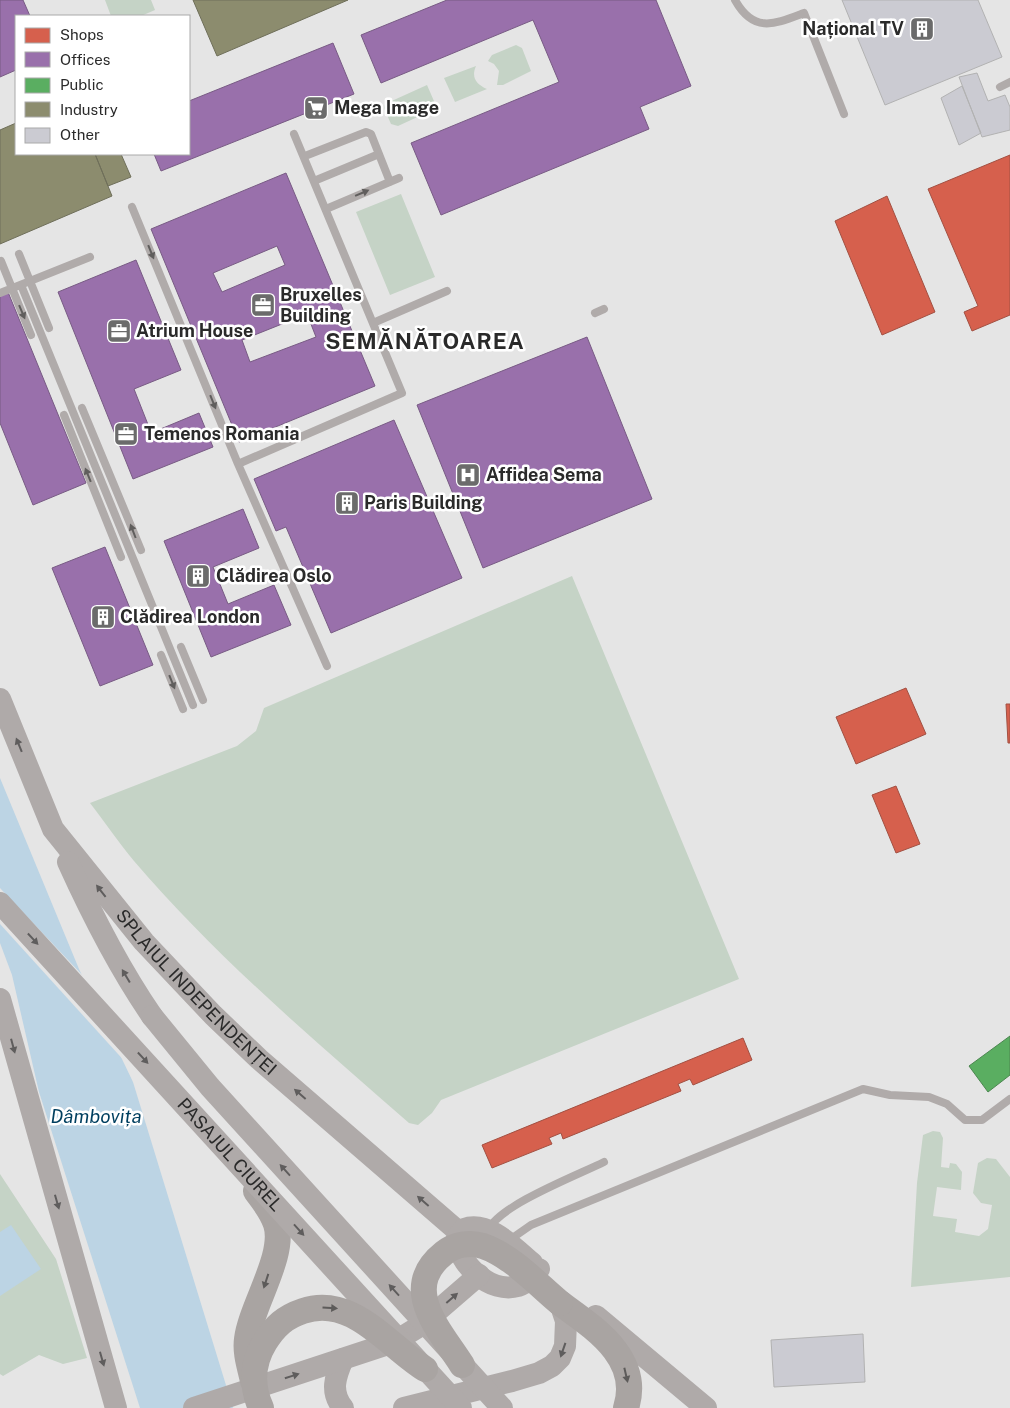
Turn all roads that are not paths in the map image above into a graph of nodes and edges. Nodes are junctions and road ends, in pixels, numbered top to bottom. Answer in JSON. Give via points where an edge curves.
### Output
{"nodes":[{"id":1,"x":735,"y":0,"type":"edge"},
{"id":2,"x":1010,"y":82,"type":"edge"},
{"id":3,"x":1000,"y":87,"type":"dead end"},
{"id":4,"x":844,"y":114,"type":"dead end"},
{"id":5,"x":294,"y":134,"type":"dead end"},
{"id":6,"x":379,"y":154,"type":"junction"},
{"id":7,"x":305,"y":156,"type":"junction"},
{"id":8,"x":399,"y":178,"type":"dead end"},
{"id":9,"x":314,"y":181,"type":"junction"},
{"id":10,"x":390,"y":182,"type":"junction"},
{"id":11,"x":132,"y":207,"type":"dead end"},
{"id":12,"x":326,"y":209,"type":"junction"},
{"id":13,"x":19,"y":254,"type":"dead end"},
{"id":14,"x":90,"y":257,"type":"dead end"},
{"id":15,"x":1,"y":261,"type":"edge"},
{"id":16,"x":30,"y":282,"type":"junction"},
{"id":17,"x":21,"y":285,"type":"junction"},
{"id":18,"x":12,"y":289,"type":"junction"},
{"id":19,"x":447,"y":291,"type":"dead end"},
{"id":20,"x":0,"y":294,"type":"edge"},
{"id":21,"x":604,"y":309,"type":"dead end"},
{"id":22,"x":594,"y":313,"type":"dead end"},
{"id":23,"x":373,"y":323,"type":"junction"},
{"id":24,"x":49,"y":328,"type":"dead end"},
{"id":25,"x":31,"y":335,"type":"dead end"},
{"id":26,"x":82,"y":408,"type":"dead end"},
{"id":27,"x":64,"y":415,"type":"dead end"},
{"id":28,"x":238,"y":464,"type":"junction"},
{"id":29,"x":141,"y":550,"type":"dead end"},
{"id":30,"x":121,"y":556,"type":"dead end"},
{"id":31,"x":181,"y":647,"type":"dead end"},
{"id":32,"x":161,"y":655,"type":"dead end"},
{"id":33,"x":327,"y":666,"type":"dead end"},
{"id":34,"x":0,"y":699,"type":"edge"},
{"id":35,"x":203,"y":700,"type":"dead end"},
{"id":36,"x":193,"y":705,"type":"dead end"},
{"id":37,"x":183,"y":709,"type":"dead end"},
{"id":38,"x":53,"y":829,"type":"junction"},
{"id":39,"x":0,"y":903,"type":"edge"},
{"id":40,"x":0,"y":999,"type":"edge"},
{"id":41,"x":1010,"y":1099,"type":"edge"},
{"id":42,"x":235,"y":1159,"type":"junction"},
{"id":43,"x":604,"y":1162,"type":"dead end"},
{"id":44,"x":460,"y":1232,"type":"junction"},
{"id":45,"x":497,"y":1236,"type":"junction"},
{"id":46,"x":539,"y":1269,"type":"junction"},
{"id":47,"x":479,"y":1275,"type":"junction"},
{"id":48,"x":560,"y":1302,"type":"junction"},
{"id":49,"x":343,"y":1360,"type":"junction"},
{"id":50,"x":462,"y":1365,"type":"junction"},
{"id":51,"x":425,"y":1369,"type":"junction"},
{"id":52,"x":253,"y":1381,"type":"junction"},
{"id":53,"x":681,"y":1387,"type":"junction"},
{"id":54,"x":116,"y":1408,"type":"edge"},
{"id":55,"x":194,"y":1408,"type":"edge"},
{"id":56,"x":261,"y":1408,"type":"edge"},
{"id":57,"x":343,"y":1408,"type":"edge"},
{"id":58,"x":404,"y":1408,"type":"edge"},
{"id":59,"x":461,"y":1408,"type":"edge"},
{"id":60,"x":502,"y":1408,"type":"edge"},
{"id":61,"x":626,"y":1408,"type":"edge"},
{"id":62,"x":690,"y":1408,"type":"edge"},
{"id":63,"x":706,"y":1408,"type":"edge"}],
"edges":[{"from":1,"to":4,"type":"lane","via":[[750,17],[762,23],[773,25],[804,13]]},
{"from":2,"to":3,"type":"lane"},
{"from":5,"to":7,"type":"lane"},
{"from":6,"to":7,"type":"lane","via":[[371,134],[362,132]]},
{"from":6,"to":9,"type":"lane"},
{"from":6,"to":10,"type":"lane"},
{"from":7,"to":9,"type":"lane"},
{"from":8,"to":10,"type":"lane"},
{"from":9,"to":12,"type":"lane"},
{"from":12,"to":10,"type":"lane","one_way":true},
{"from":11,"to":28,"type":"lane","one_way":true},
{"from":12,"to":23,"type":"lane"},
{"from":13,"to":16,"type":"lane"},
{"from":14,"to":16,"type":"lane"},
{"from":15,"to":18,"type":"lane"},
{"from":16,"to":17,"type":"lane"},
{"from":16,"to":24,"type":"lane"},
{"from":17,"to":18,"type":"lane"},
{"from":17,"to":36,"type":"lane"},
{"from":18,"to":20,"type":"lane"},
{"from":18,"to":25,"type":"lane","one_way":true},
{"from":19,"to":23,"type":"lane"},
{"from":21,"to":22,"type":"lane"},
{"from":23,"to":28,"type":"lane","via":[[402,393]]},
{"from":29,"to":26,"type":"lane","one_way":true},
{"from":30,"to":27,"type":"lane","one_way":true},
{"from":28,"to":33,"type":"lane"},
{"from":31,"to":35,"type":"lane"},
{"from":32,"to":37,"type":"lane","one_way":true},
{"from":38,"to":34,"type":"main road","name":"SPLAIUL INDEPENDENȚEI","one_way":true},
{"from":44,"to":38,"type":"main road","name":"SPLAIUL INDEPENDENȚEI","one_way":true,"via":[[259,1059],[213,1015],[144,942]]},
{"from":50,"to":38,"type":"main road","name":"PASAJUL CIUREL","one_way":true,"bridge":true,"via":[[210,1087],[152,1016],[104,937]]},
{"from":39,"to":42,"type":"main road","name":"PASAJUL CIUREL","one_way":true,"bridge":true},
{"from":40,"to":54,"type":"main road","one_way":true},
{"from":41,"to":45,"type":"lane","via":[[982,1120],[966,1120],[947,1104],[929,1097],[890,1095],[863,1089]]},
{"from":42,"to":51,"type":"main road","name":"PASAJUL CIUREL","one_way":true,"bridge":true},
{"from":42,"to":52,"type":"main road","one_way":true,"bridge":true,"via":[[273,1216],[278,1234],[275,1254],[247,1336]]},
{"from":43,"to":45,"type":"lane","via":[[509,1209],[493,1221]]},
{"from":44,"to":45,"type":"main road","via":[[474,1227]]},
{"from":44,"to":47,"type":"main road","via":[[457,1244],[461,1254]]},
{"from":45,"to":46,"type":"main road"},
{"from":46,"to":47,"type":"main road","via":[[525,1283],[511,1287],[493,1284]]},
{"from":46,"to":53,"type":"main road"},
{"from":49,"to":47,"type":"main road","one_way":true,"via":[[403,1338]]},
{"from":48,"to":50,"type":"main road","bridge":true,"via":[[509,1261],[485,1247],[465,1244],[447,1250],[428,1271],[423,1300]]},
{"from":48,"to":58,"type":"main road","one_way":true,"via":[[566,1321],[565,1346],[552,1366],[530,1376]]},
{"from":48,"to":61,"type":"main road","one_way":true,"via":[[606,1338],[619,1354],[628,1380]]},
{"from":55,"to":49,"type":"main road","one_way":true},
{"from":49,"to":57,"type":"main road","via":[[334,1390]]},
{"from":50,"to":60,"type":"main road","name":"PASAJUL CIUREL","bridge":true},
{"from":52,"to":51,"type":"main road","one_way":true,"bridge":true,"via":[[259,1354],[273,1330],[292,1315],[324,1307],[338,1308],[355,1315]]},
{"from":51,"to":59,"type":"main road","name":"PASAJUL CIUREL","bridge":true},
{"from":52,"to":56,"type":"main road","bridge":true},
{"from":53,"to":62,"type":"main road"},
{"from":53,"to":63,"type":"main road"}]}
